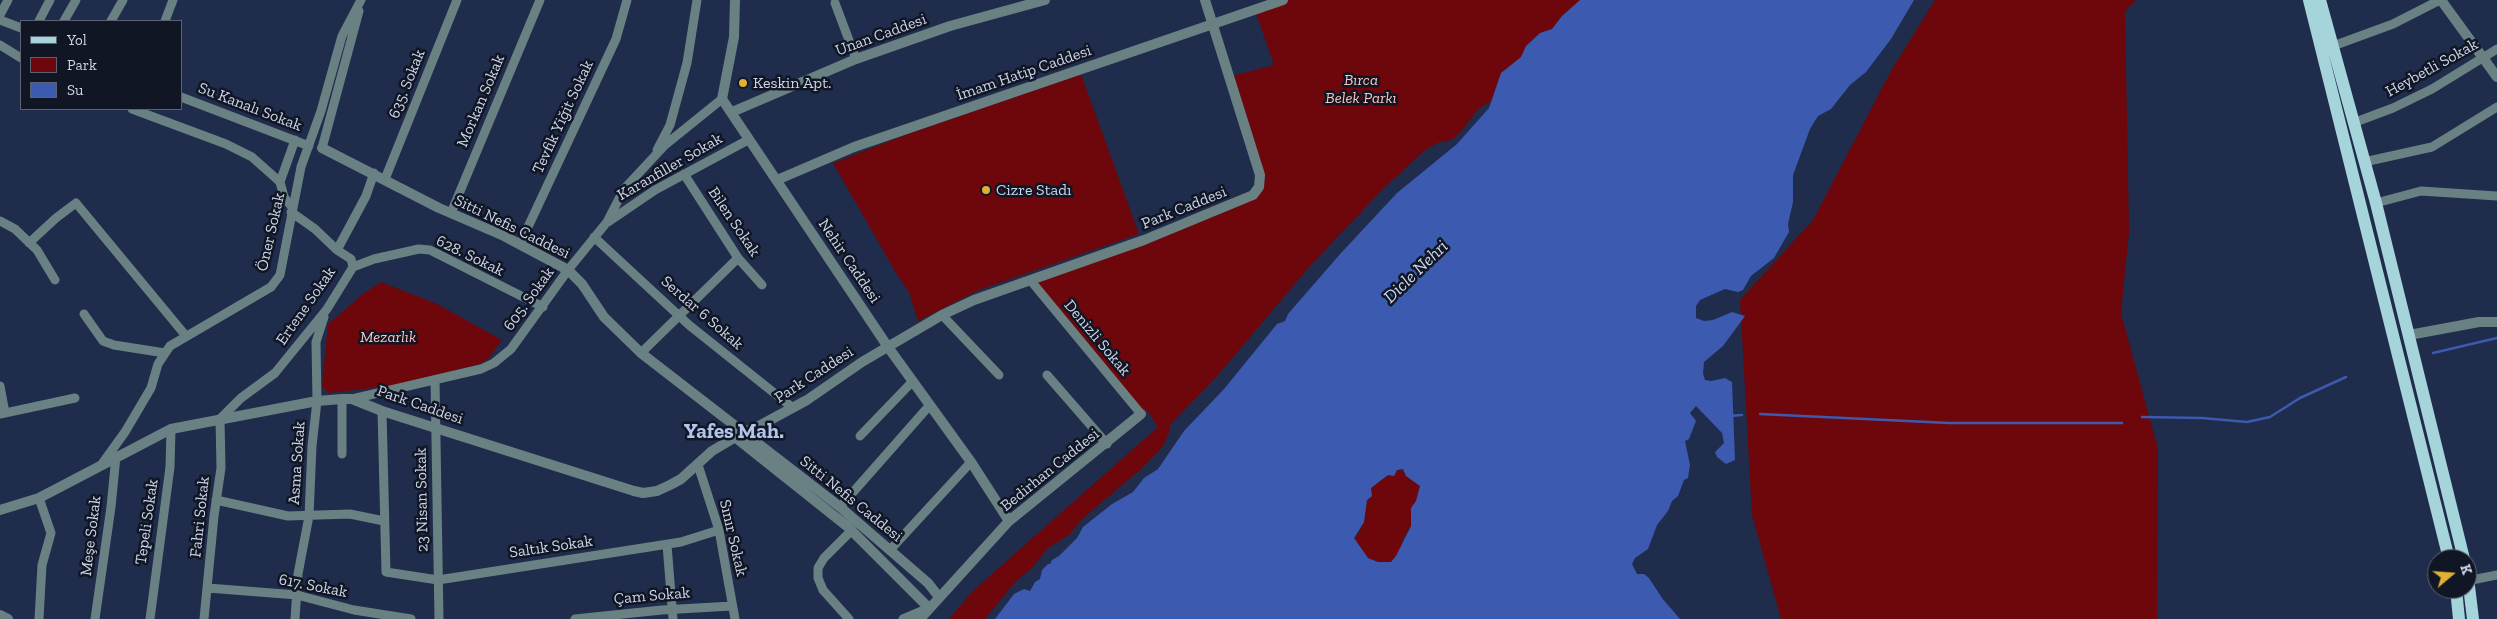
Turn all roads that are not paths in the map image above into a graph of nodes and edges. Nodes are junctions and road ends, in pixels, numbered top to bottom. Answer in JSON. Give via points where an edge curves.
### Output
{"nodes":[{"id":1,"x":8,"y":0,"type":"edge"},
{"id":2,"x":50,"y":0,"type":"edge"},
{"id":3,"x":76,"y":0,"type":"edge"},
{"id":4,"x":123,"y":0,"type":"edge"},
{"id":5,"x":173,"y":0,"type":"edge"},
{"id":6,"x":362,"y":0,"type":"edge"},
{"id":7,"x":458,"y":0,"type":"edge"},
{"id":8,"x":540,"y":0,"type":"edge"},
{"id":9,"x":627,"y":0,"type":"edge"},
{"id":10,"x":697,"y":0,"type":"edge"},
{"id":11,"x":735,"y":0,"type":"edge"},
{"id":12,"x":1045,"y":0,"type":"edge"},
{"id":13,"x":1205,"y":0,"type":"edge"},
{"id":14,"x":1283,"y":0,"type":"edge"},
{"id":15,"x":2308,"y":0,"type":"edge"},
{"id":16,"x":2320,"y":0,"type":"edge"},
{"id":17,"x":2441,"y":0,"type":"edge"},
{"id":18,"x":835,"y":3,"type":"dead end"},
{"id":19,"x":0,"y":15,"type":"edge"},
{"id":20,"x":0,"y":20,"type":"edge"},
{"id":21,"x":40,"y":20,"type":"edge"},
{"id":22,"x":65,"y":20,"type":"edge"},
{"id":23,"x":112,"y":20,"type":"edge"},
{"id":24,"x":165,"y":20,"type":"edge"},
{"id":25,"x":1212,"y":25,"type":"junction"},
{"id":26,"x":20,"y":28,"type":"edge"},
{"id":27,"x":0,"y":45,"type":"edge"},
{"id":28,"x":2333,"y":46,"type":"junction"},
{"id":29,"x":2497,"y":49,"type":"edge"},
{"id":30,"x":20,"y":57,"type":"edge"},
{"id":31,"x":2483,"y":57,"type":"junction"},
{"id":32,"x":856,"y":59,"type":"junction"},
{"id":33,"x":2497,"y":77,"type":"edge"},
{"id":34,"x":182,"y":97,"type":"edge"},
{"id":35,"x":722,"y":99,"type":"junction"},
{"id":36,"x":2497,"y":107,"type":"edge"},
{"id":37,"x":135,"y":110,"type":"edge"},
{"id":38,"x":732,"y":112,"type":"junction"},
{"id":39,"x":2353,"y":123,"type":"junction"},
{"id":40,"x":295,"y":140,"type":"junction"},
{"id":41,"x":748,"y":140,"type":"junction"},
{"id":42,"x":309,"y":146,"type":"junction"},
{"id":43,"x":322,"y":148,"type":"joint"},
{"id":44,"x":652,"y":159,"type":"junction"},
{"id":45,"x":2364,"y":162,"type":"junction"},
{"id":46,"x":374,"y":174,"type":"junction"},
{"id":47,"x":684,"y":174,"type":"junction"},
{"id":48,"x":385,"y":179,"type":"junction"},
{"id":49,"x":777,"y":180,"type":"junction"},
{"id":50,"x":280,"y":182,"type":"junction"},
{"id":51,"x":2497,"y":196,"type":"edge"},
{"id":52,"x":2376,"y":202,"type":"junction"},
{"id":53,"x":291,"y":210,"type":"junction"},
{"id":54,"x":450,"y":213,"type":"junction"},
{"id":55,"x":0,"y":221,"type":"edge"},
{"id":56,"x":608,"y":222,"type":"junction"},
{"id":57,"x":594,"y":237,"type":"junction"},
{"id":58,"x":29,"y":243,"type":"junction"},
{"id":59,"x":520,"y":244,"type":"junction"},
{"id":60,"x":337,"y":250,"type":"junction"},
{"id":61,"x":738,"y":258,"type":"junction"},
{"id":62,"x":353,"y":267,"type":"junction"},
{"id":63,"x":568,"y":270,"type":"junction"},
{"id":64,"x":55,"y":280,"type":"dead end"},
{"id":65,"x":1031,"y":281,"type":"junction"},
{"id":66,"x":762,"y":285,"type":"dead end"},
{"id":67,"x":543,"y":308,"type":"junction"},
{"id":68,"x":327,"y":310,"type":"junction"},
{"id":69,"x":84,"y":314,"type":"dead end"},
{"id":70,"x":679,"y":315,"type":"junction"},
{"id":71,"x":942,"y":315,"type":"junction"},
{"id":72,"x":2497,"y":322,"type":"edge"},
{"id":73,"x":2409,"y":335,"type":"junction"},
{"id":74,"x":186,"y":336,"type":"junction"},
{"id":75,"x":888,"y":347,"type":"junction"},
{"id":76,"x":165,"y":353,"type":"junction"},
{"id":77,"x":641,"y":353,"type":"junction"},
{"id":78,"x":1047,"y":374,"type":"dead end"},
{"id":79,"x":999,"y":376,"type":"dead end"},
{"id":80,"x":435,"y":380,"type":"junction"},
{"id":81,"x":912,"y":382,"type":"junction"},
{"id":82,"x":0,"y":386,"type":"edge"},
{"id":83,"x":75,"y":398,"type":"dead end"},
{"id":84,"x":347,"y":399,"type":"junction"},
{"id":85,"x":317,"y":401,"type":"junction"},
{"id":86,"x":929,"y":406,"type":"junction"},
{"id":87,"x":793,"y":408,"type":"junction"},
{"id":88,"x":382,"y":411,"type":"junction"},
{"id":89,"x":2,"y":414,"type":"edge"},
{"id":90,"x":1141,"y":414,"type":"joint"},
{"id":91,"x":220,"y":419,"type":"junction"},
{"id":92,"x":171,"y":428,"type":"junction"},
{"id":93,"x":436,"y":428,"type":"junction"},
{"id":94,"x":739,"y":435,"type":"junction"},
{"id":95,"x":860,"y":436,"type":"dead end"},
{"id":96,"x":1107,"y":444,"type":"junction"},
{"id":97,"x":342,"y":454,"type":"dead end"},
{"id":98,"x":116,"y":456,"type":"junction"},
{"id":99,"x":971,"y":462,"type":"junction"},
{"id":100,"x":102,"y":464,"type":"junction"},
{"id":101,"x":698,"y":465,"type":"junction"},
{"id":102,"x":39,"y":498,"type":"junction"},
{"id":103,"x":216,"y":500,"type":"junction"},
{"id":104,"x":840,"y":507,"type":"junction"},
{"id":105,"x":0,"y":510,"type":"edge"},
{"id":106,"x":309,"y":516,"type":"junction"},
{"id":107,"x":1009,"y":521,"type":"junction"},
{"id":108,"x":384,"y":522,"type":"junction"},
{"id":109,"x":719,"y":530,"type":"junction"},
{"id":110,"x":852,"y":530,"type":"junction"},
{"id":111,"x":667,"y":545,"type":"junction"},
{"id":112,"x":2447,"y":549,"type":"edge"},
{"id":113,"x":2462,"y":549,"type":"edge"},
{"id":114,"x":890,"y":550,"type":"junction"},
{"id":115,"x":2497,"y":576,"type":"edge"},
{"id":116,"x":2477,"y":577,"type":"edge"},
{"id":117,"x":438,"y":580,"type":"junction"},
{"id":118,"x":208,"y":588,"type":"junction"},
{"id":119,"x":297,"y":595,"type":"junction"},
{"id":120,"x":939,"y":596,"type":"junction"},
{"id":121,"x":2457,"y":599,"type":"edge"},
{"id":122,"x":2471,"y":599,"type":"edge"},
{"id":123,"x":732,"y":606,"type":"junction"},
{"id":124,"x":929,"y":608,"type":"junction"},
{"id":125,"x":673,"y":609,"type":"junction"},
{"id":126,"x":0,"y":615,"type":"edge"},
{"id":127,"x":8,"y":619,"type":"edge"},
{"id":128,"x":39,"y":619,"type":"edge"},
{"id":129,"x":95,"y":619,"type":"edge"},
{"id":130,"x":150,"y":619,"type":"edge"},
{"id":131,"x":204,"y":619,"type":"edge"},
{"id":132,"x":294,"y":619,"type":"edge"},
{"id":133,"x":411,"y":619,"type":"edge"},
{"id":134,"x":439,"y":619,"type":"edge"},
{"id":135,"x":575,"y":619,"type":"edge"},
{"id":136,"x":673,"y":619,"type":"edge"},
{"id":137,"x":735,"y":619,"type":"edge"},
{"id":138,"x":848,"y":619,"type":"edge"},
{"id":139,"x":903,"y":619,"type":"edge"},
{"id":140,"x":920,"y":619,"type":"edge"},
{"id":141,"x":2459,"y":619,"type":"edge"},
{"id":142,"x":2473,"y":619,"type":"edge"}],
"edges":[{"from":1,"to":19,"type":"street"},
{"from":2,"to":21,"type":"street"},
{"from":3,"to":22,"type":"street"},
{"from":4,"to":23,"type":"street"},
{"from":5,"to":24,"type":"street"},
{"from":6,"to":42,"type":"street","name":"Öner Sokak","via":[[342,36]]},
{"from":6,"to":43,"type":"street"},
{"from":7,"to":48,"type":"street","name":"635. Sokak"},
{"from":8,"to":54,"type":"street","name":"Morkan Sokak"},
{"from":9,"to":59,"type":"street","name":"Tevfik Yiğit Sokak","via":[[616,39]]},
{"from":10,"to":44,"type":"street","via":[[687,63],[670,125]]},
{"from":11,"to":35,"type":"street","via":[[734,37]]},
{"from":12,"to":32,"type":"street","name":"Unan Caddesi","via":[[950,26]]},
{"from":13,"to":25,"type":"street","name":"Park Caddesi"},
{"from":14,"to":25,"type":"street","name":"İmam Hatip Caddesi"},
{"from":15,"to":112,"type":"main road"},
{"from":16,"to":28,"type":"main road"},
{"from":17,"to":28,"type":"street","via":[[2392,24]]},
{"from":17,"to":31,"type":"street"},
{"from":18,"to":32,"type":"street"},
{"from":20,"to":26,"type":"street"},
{"from":25,"to":49,"type":"street","name":"İmam Hatip Caddesi","via":[[854,147]]},
{"from":25,"to":65,"type":"street","name":"Park Caddesi","via":[[1260,175],[1258,191],[1239,203],[1171,230]]},
{"from":27,"to":30,"type":"street"},
{"from":28,"to":39,"type":"main road"},
{"from":29,"to":31,"type":"street","name":"Heybetli Sokak"},
{"from":31,"to":33,"type":"street"},
{"from":31,"to":39,"type":"street","name":"Heybetli Sokak","via":[[2432,89]]},
{"from":32,"to":38,"type":"street","name":"Unan Caddesi"},
{"from":34,"to":40,"type":"street","name":"Su Kanalı Sokak"},
{"from":35,"to":38,"type":"street","name":"Nehir Caddesi"},
{"from":35,"to":44,"type":"street","name":"605. Sokak"},
{"from":36,"to":45,"type":"street","via":[[2432,147]]},
{"from":37,"to":50,"type":"street","via":[[226,144],[252,157]]},
{"from":38,"to":41,"type":"street","name":"Nehir Caddesi"},
{"from":39,"to":45,"type":"main road"},
{"from":40,"to":42,"type":"street","name":"Su Kanalı Sokak"},
{"from":40,"to":50,"type":"street"},
{"from":41,"to":47,"type":"street","name":"Karanfiller Sokak"},
{"from":41,"to":49,"type":"street","name":"Nehir Caddesi"},
{"from":42,"to":53,"type":"street","name":"Öner Sokak"},
{"from":43,"to":46,"type":"street","name":"Sitti Nefis Caddesi"},
{"from":44,"to":56,"type":"street","name":"605. Sokak","via":[[624,189]]},
{"from":45,"to":52,"type":"main road"},
{"from":46,"to":48,"type":"street","name":"Sitti Nefis Caddesi"},
{"from":46,"to":60,"type":"street"},
{"from":47,"to":56,"type":"street","name":"Karanfiller Sokak"},
{"from":47,"to":61,"type":"street","name":"Bilen Sokak"},
{"from":48,"to":54,"type":"street","name":"Sitti Nefis Caddesi"},
{"from":49,"to":75,"type":"street","name":"Nehir Caddesi"},
{"from":50,"to":53,"type":"street"},
{"from":51,"to":52,"type":"street","via":[[2421,191]]},
{"from":52,"to":73,"type":"main road"},
{"from":53,"to":60,"type":"street","name":"Ertene Sokak"},
{"from":53,"to":74,"type":"street","name":"Öner Sokak","via":[[280,275],[272,287]]},
{"from":54,"to":59,"type":"street","name":"Sitti Nefis Caddesi"},
{"from":55,"to":58,"type":"street","via":[[15,229]]},
{"from":56,"to":57,"type":"street","name":"605. Sokak"},
{"from":57,"to":63,"type":"street","name":"605. Sokak"},
{"from":57,"to":70,"type":"street","name":"Serdar 6 Sokak"},
{"from":58,"to":64,"type":"street","via":[[37,250]]},
{"from":58,"to":74,"type":"street","via":[[76,203]]},
{"from":59,"to":63,"type":"street","name":"Sitti Nefis Caddesi"},
{"from":60,"to":62,"type":"street","name":"Ertene Sokak","via":[[351,259]]},
{"from":61,"to":66,"type":"street","name":"Bilen Sokak"},
{"from":61,"to":70,"type":"street"},
{"from":62,"to":67,"type":"street","name":"628. Sokak","via":[[374,258],[419,249],[430,250]]},
{"from":62,"to":68,"type":"street","name":"Ertene Sokak"},
{"from":63,"to":67,"type":"street","name":"605. Sokak"},
{"from":63,"to":77,"type":"street","name":"Sitti Nefis Caddesi","via":[[604,316]]},
{"from":65,"to":71,"type":"street","name":"Park Caddesi","via":[[974,300]]},
{"from":65,"to":90,"type":"street","name":"Denizli Sokak"},
{"from":67,"to":80,"type":"street","name":"605. Sokak","via":[[511,349],[494,363]]},
{"from":68,"to":85,"type":"street","name":"Asma Sokak","via":[[316,342]]},
{"from":68,"to":91,"type":"street","name":"Ertene Sokak","via":[[275,373],[240,398]]},
{"from":69,"to":76,"type":"street","via":[[103,341]]},
{"from":70,"to":77,"type":"street"},
{"from":70,"to":87,"type":"street","name":"Serdar 6 Sokak"},
{"from":71,"to":75,"type":"street","name":"Park Caddesi"},
{"from":71,"to":79,"type":"street"},
{"from":72,"to":73,"type":"street"},
{"from":73,"to":113,"type":"main road"},
{"from":74,"to":76,"type":"street","name":"Öner Sokak"},
{"from":75,"to":81,"type":"street","name":"Nehir Caddesi"},
{"from":75,"to":87,"type":"street","name":"Park Caddesi"},
{"from":76,"to":100,"type":"street","name":"Öner Sokak","via":[[126,432]]},
{"from":77,"to":94,"type":"street","name":"Sitti Nefis Caddesi"},
{"from":78,"to":96,"type":"street"},
{"from":80,"to":84,"type":"street","name":"605. Sokak"},
{"from":80,"to":93,"type":"street","name":"23 Nisan Sokak"},
{"from":81,"to":86,"type":"street","name":"Nehir Caddesi"},
{"from":81,"to":95,"type":"street"},
{"from":82,"to":89,"type":"street"},
{"from":83,"to":89,"type":"street"},
{"from":84,"to":85,"type":"street","name":"Park Caddesi"},
{"from":84,"to":88,"type":"street","name":"Park Caddesi"},
{"from":84,"to":97,"type":"street"},
{"from":85,"to":91,"type":"street","name":"Park Caddesi"},
{"from":85,"to":106,"type":"street","name":"Asma Sokak"},
{"from":86,"to":99,"type":"street","name":"Nehir Caddesi"},
{"from":86,"to":104,"type":"street"},
{"from":87,"to":94,"type":"street","name":"Park Caddesi"},
{"from":88,"to":93,"type":"street","name":"Park Caddesi"},
{"from":88,"to":108,"type":"street"},
{"from":90,"to":96,"type":"street","name":"Bedirhan Caddesi"},
{"from":91,"to":92,"type":"street","name":"Park Caddesi"},
{"from":91,"to":103,"type":"street","name":"Fahri Sokak","via":[[221,468]]},
{"from":92,"to":98,"type":"street","name":"Park Caddesi"},
{"from":92,"to":130,"type":"street","name":"Tepeli Sokak","via":[[170,466]]},
{"from":93,"to":101,"type":"street","name":"Park Caddesi","via":[[643,493],[656,491],[682,479]]},
{"from":93,"to":117,"type":"street","name":"23 Nisan Sokak"},
{"from":94,"to":101,"type":"street","name":"Park Caddesi","via":[[712,451]]},
{"from":94,"to":104,"type":"street","name":"Sitti Nefis Caddesi"},
{"from":94,"to":110,"type":"street"},
{"from":96,"to":107,"type":"street","name":"Bedirhan Caddesi"},
{"from":98,"to":100,"type":"street","name":"Park Caddesi"},
{"from":98,"to":129,"type":"street","name":"Meşe Sokak","via":[[112,507]]},
{"from":99,"to":107,"type":"street","name":"Nehir Caddesi"},
{"from":99,"to":114,"type":"street"},
{"from":100,"to":102,"type":"street","name":"Park Caddesi"},
{"from":101,"to":109,"type":"street","name":"Sınır Sokak"},
{"from":102,"to":105,"type":"street","name":"Park Caddesi"},
{"from":102,"to":128,"type":"street","via":[[51,533],[42,565]]},
{"from":103,"to":106,"type":"street","via":[[288,516]]},
{"from":103,"to":118,"type":"street","name":"Fahri Sokak"},
{"from":104,"to":114,"type":"street","name":"Sitti Nefis Caddesi"},
{"from":106,"to":108,"type":"street","via":[[350,514]]},
{"from":106,"to":119,"type":"street","name":"Asma Sokak"},
{"from":107,"to":120,"type":"street","name":"Bedirhan Caddesi"},
{"from":108,"to":117,"type":"street","name":"Saltık Sokak","via":[[386,572]]},
{"from":109,"to":111,"type":"street","name":"Saltık Sokak"},
{"from":109,"to":123,"type":"street","name":"Sınır Sokak"},
{"from":110,"to":124,"type":"street"},
{"from":110,"to":138,"type":"street","via":[[818,568],[823,590]]},
{"from":111,"to":117,"type":"street","name":"Saltık Sokak"},
{"from":111,"to":125,"type":"street"},
{"from":114,"to":120,"type":"street","name":"Sitti Nefis Caddesi"},
{"from":115,"to":116,"type":"street"},
{"from":117,"to":134,"type":"street","name":"23 Nisan Sokak"},
{"from":118,"to":119,"type":"street","name":"617. Sokak"},
{"from":118,"to":131,"type":"street","name":"Fahri Sokak"},
{"from":119,"to":132,"type":"street","name":"Asma Sokak"},
{"from":119,"to":133,"type":"street","name":"617. Sokak","via":[[354,610]]},
{"from":120,"to":124,"type":"street","name":"Bedirhan Caddesi"},
{"from":121,"to":141,"type":"main road"},
{"from":122,"to":142,"type":"main road"},
{"from":123,"to":125,"type":"street","name":"Çam Sokak"},
{"from":123,"to":137,"type":"street","name":"Sınır Sokak"},
{"from":124,"to":139,"type":"street"},
{"from":124,"to":140,"type":"street","name":"Bedirhan Caddesi"},
{"from":125,"to":135,"type":"street","name":"Çam Sokak"},
{"from":125,"to":136,"type":"street"},
{"from":126,"to":127,"type":"street"}]}
